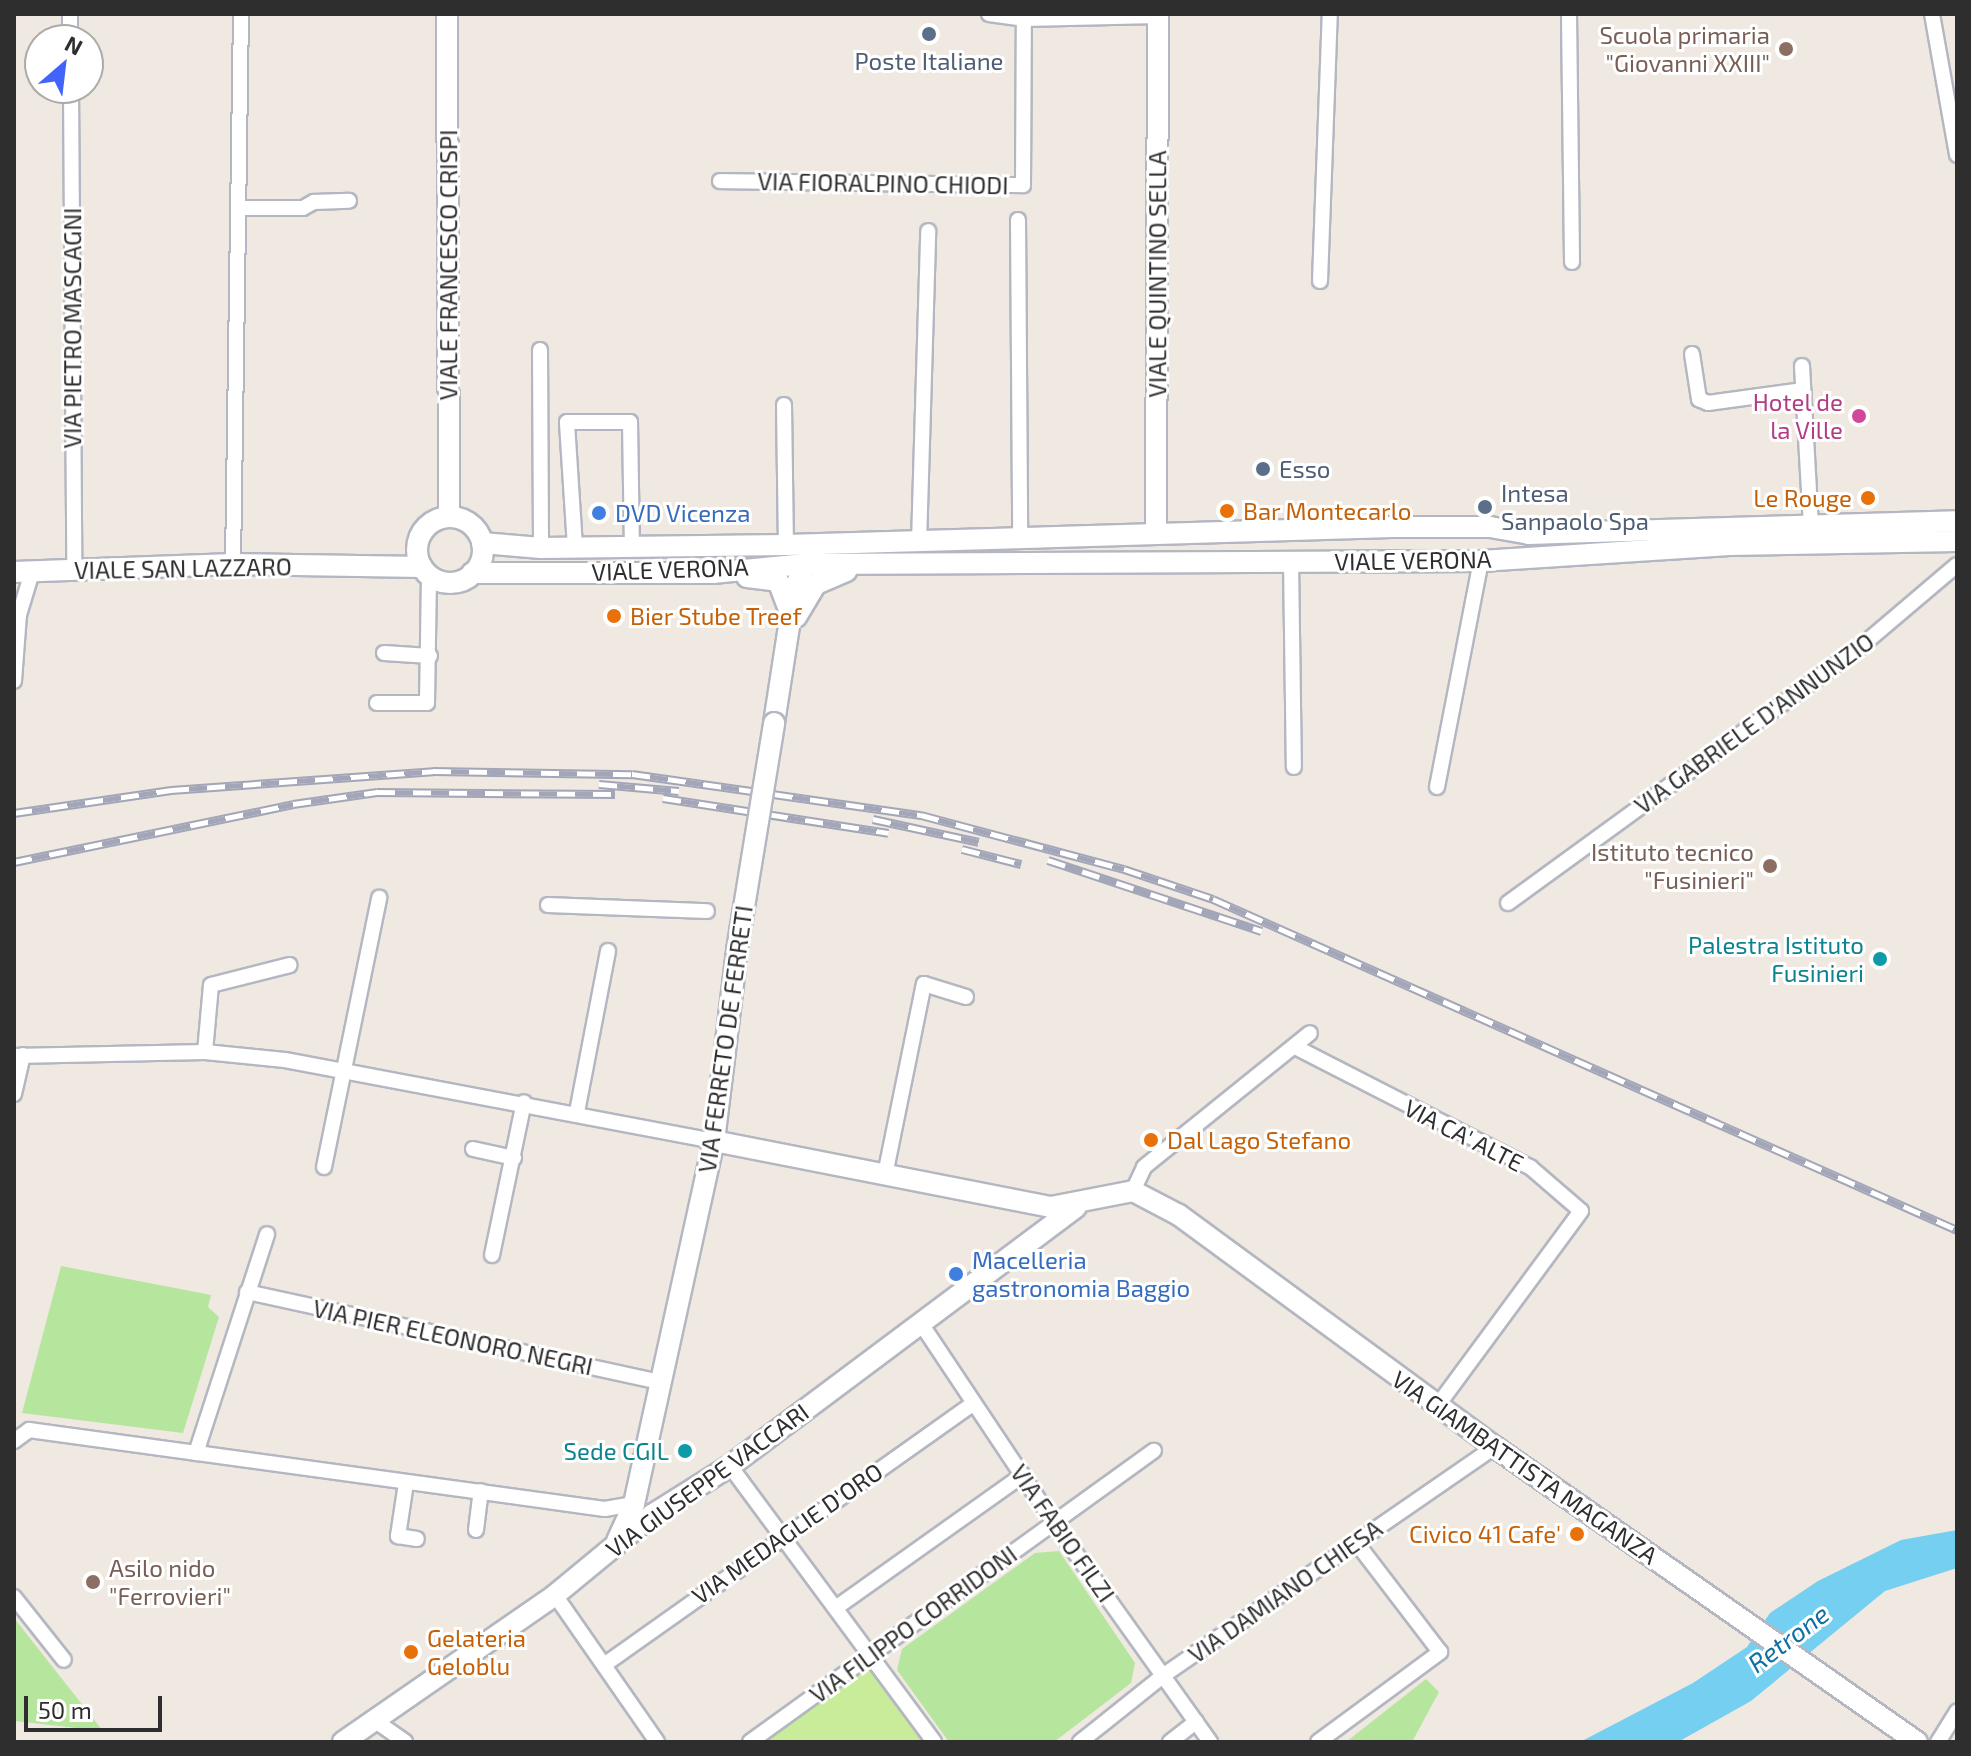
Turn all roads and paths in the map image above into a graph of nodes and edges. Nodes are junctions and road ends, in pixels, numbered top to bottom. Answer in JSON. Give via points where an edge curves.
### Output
{"nodes":[{"id":1,"x":241,"y":14,"type":"edge"},
{"id":2,"x":447,"y":14,"type":"edge"},
{"id":3,"x":989,"y":14,"type":"edge"},
{"id":4,"x":1330,"y":14,"type":"edge"},
{"id":5,"x":1569,"y":14,"type":"edge"},
{"id":6,"x":1932,"y":14,"type":"edge"},
{"id":7,"x":1158,"y":15,"type":"edge"},
{"id":8,"x":1024,"y":19,"type":"junction"},
{"id":9,"x":71,"y":104,"type":"edge"},
{"id":10,"x":1957,"y":155,"type":"edge"},
{"id":11,"x":720,"y":181,"type":"dead end"},
{"id":12,"x":349,"y":201,"type":"dead end"},
{"id":13,"x":238,"y":208,"type":"junction"},
{"id":14,"x":1018,"y":220,"type":"dead end"},
{"id":15,"x":928,"y":231,"type":"dead end"},
{"id":16,"x":1572,"y":262,"type":"dead end"},
{"id":17,"x":1320,"y":281,"type":"dead end"},
{"id":18,"x":540,"y":350,"type":"dead end"},
{"id":19,"x":1692,"y":354,"type":"dead end"},
{"id":20,"x":1802,"y":366,"type":"dead end"},
{"id":21,"x":1803,"y":390,"type":"junction"},
{"id":22,"x":784,"y":405,"type":"dead end"},
{"id":23,"x":449,"y":517,"type":"junction"},
{"id":24,"x":1957,"y":521,"type":"edge"},
{"id":25,"x":1811,"y":525,"type":"junction"},
{"id":26,"x":1156,"y":534,"type":"junction"},
{"id":27,"x":1020,"y":539,"type":"junction"},
{"id":28,"x":1957,"y":541,"type":"edge"},
{"id":29,"x":482,"y":543,"type":"junction"},
{"id":30,"x":919,"y":543,"type":"junction"},
{"id":31,"x":868,"y":544,"type":"junction"},
{"id":32,"x":786,"y":545,"type":"junction"},
{"id":33,"x":632,"y":546,"type":"junction"},
{"id":34,"x":575,"y":547,"type":"junction"},
{"id":35,"x":541,"y":548,"type":"junction"},
{"id":36,"x":1291,"y":561,"type":"junction"},
{"id":37,"x":1481,"y":561,"type":"junction"},
{"id":38,"x":233,"y":564,"type":"junction"},
{"id":39,"x":423,"y":564,"type":"junction"},
{"id":40,"x":804,"y":564,"type":"junction"},
{"id":41,"x":1957,"y":565,"type":"edge"},
{"id":42,"x":868,"y":567,"type":"junction"},
{"id":43,"x":74,"y":569,"type":"junction"},
{"id":44,"x":23,"y":572,"type":"edge"},
{"id":45,"x":472,"y":573,"type":"junction"},
{"id":46,"x":713,"y":573,"type":"junction"},
{"id":47,"x":788,"y":629,"type":"junction"},
{"id":48,"x":384,"y":653,"type":"dead end"},
{"id":49,"x":430,"y":656,"type":"junction"},
{"id":50,"x":14,"y":681,"type":"edge"},
{"id":51,"x":377,"y":703,"type":"dead end"},
{"id":52,"x":1294,"y":767,"type":"dead end"},
{"id":53,"x":1437,"y":787,"type":"dead end"},
{"id":54,"x":379,"y":898,"type":"dead end"},
{"id":55,"x":1508,"y":903,"type":"dead end"},
{"id":56,"x":548,"y":905,"type":"dead end"},
{"id":57,"x":707,"y":911,"type":"dead end"},
{"id":58,"x":608,"y":951,"type":"dead end"},
{"id":59,"x":290,"y":965,"type":"dead end"},
{"id":60,"x":966,"y":997,"type":"dead end"},
{"id":61,"x":1310,"y":1033,"type":"dead end"},
{"id":62,"x":1297,"y":1048,"type":"junction"},
{"id":63,"x":205,"y":1052,"type":"junction"},
{"id":64,"x":18,"y":1055,"type":"edge"},
{"id":65,"x":343,"y":1069,"type":"junction"},
{"id":66,"x":14,"y":1094,"type":"edge"},
{"id":67,"x":524,"y":1102,"type":"junction"},
{"id":68,"x":577,"y":1112,"type":"junction"},
{"id":69,"x":714,"y":1141,"type":"junction"},
{"id":70,"x":473,"y":1149,"type":"dead end"},
{"id":71,"x":514,"y":1158,"type":"junction"},
{"id":72,"x":324,"y":1167,"type":"dead end"},
{"id":73,"x":885,"y":1175,"type":"junction"},
{"id":74,"x":1133,"y":1191,"type":"junction"},
{"id":75,"x":1005,"y":1200,"type":"junction"},
{"id":76,"x":1079,"y":1204,"type":"junction"},
{"id":77,"x":267,"y":1234,"type":"dead end"},
{"id":78,"x":1026,"y":1240,"type":"junction"},
{"id":79,"x":492,"y":1255,"type":"dead end"},
{"id":80,"x":247,"y":1292,"type":"junction"},
{"id":81,"x":920,"y":1322,"type":"junction"},
{"id":82,"x":659,"y":1382,"type":"junction"},
{"id":83,"x":973,"y":1404,"type":"junction"},
{"id":84,"x":1438,"y":1405,"type":"junction"},
{"id":85,"x":14,"y":1441,"type":"edge"},
{"id":86,"x":1495,"y":1447,"type":"junction"},
{"id":87,"x":1154,"y":1451,"type":"dead end"},
{"id":88,"x":196,"y":1453,"type":"junction"},
{"id":89,"x":730,"y":1466,"type":"junction"},
{"id":90,"x":1023,"y":1475,"type":"junction"},
{"id":91,"x":406,"y":1483,"type":"junction"},
{"id":92,"x":481,"y":1491,"type":"junction"},
{"id":93,"x":634,"y":1504,"type":"junction"},
{"id":94,"x":652,"y":1515,"type":"junction"},
{"id":95,"x":1054,"y":1523,"type":"junction"},
{"id":96,"x":476,"y":1530,"type":"dead end"},
{"id":97,"x":783,"y":1533,"type":"junction"},
{"id":98,"x":417,"y":1539,"type":"dead end"},
{"id":99,"x":1355,"y":1541,"type":"junction"},
{"id":100,"x":615,"y":1545,"type":"junction"},
{"id":101,"x":555,"y":1595,"type":"junction"},
{"id":102,"x":14,"y":1597,"type":"edge"},
{"id":103,"x":837,"y":1607,"type":"junction"},
{"id":104,"x":871,"y":1654,"type":"junction"},
{"id":105,"x":64,"y":1660,"type":"dead end"},
{"id":106,"x":604,"y":1665,"type":"junction"},
{"id":107,"x":1164,"y":1675,"type":"junction"},
{"id":108,"x":1957,"y":1712,"type":"edge"},
{"id":109,"x":374,"y":1720,"type":"junction"},
{"id":110,"x":1196,"y":1722,"type":"junction"},
{"id":111,"x":343,"y":1742,"type":"edge"},
{"id":112,"x":405,"y":1742,"type":"edge"},
{"id":113,"x":657,"y":1742,"type":"edge"},
{"id":114,"x":750,"y":1742,"type":"edge"},
{"id":115,"x":934,"y":1742,"type":"edge"},
{"id":116,"x":1080,"y":1742,"type":"edge"},
{"id":117,"x":1170,"y":1742,"type":"edge"},
{"id":118,"x":1210,"y":1742,"type":"edge"},
{"id":119,"x":1318,"y":1742,"type":"edge"},
{"id":120,"x":1917,"y":1742,"type":"edge"},
{"id":121,"x":1938,"y":1742,"type":"edge"}],
"edges":[{"from":1,"to":13,"type":"street"},
{"from":2,"to":23,"type":"main road","name":"VIALE FRANCESCO CRISPI"},
{"from":3,"to":8,"type":"street"},
{"from":4,"to":17,"type":"street"},
{"from":5,"to":16,"type":"street"},
{"from":6,"to":10,"type":"street"},
{"from":7,"to":8,"type":"street"},
{"from":7,"to":26,"type":"main road","name":"VIALE QUINTINO SELLA"},
{"from":8,"to":11,"type":"street","name":"VIA FIORALPINO CHIODI","via":[[1023,185]]},
{"from":9,"to":43,"type":"street","name":"VIA PIETRO MASCAGNI"},
{"from":12,"to":13,"type":"street","via":[[314,202],[303,208]]},
{"from":13,"to":38,"type":"street"},
{"from":14,"to":27,"type":"street","name":"VIA FIORALPINO CHIODI"},
{"from":15,"to":30,"type":"street"},
{"from":18,"to":35,"type":"street"},
{"from":19,"to":21,"type":"street","via":[[1699,399],[1708,403]]},
{"from":20,"to":21,"type":"street"},
{"from":21,"to":25,"type":"street"},
{"from":22,"to":32,"type":"street"},
{"from":23,"to":29,"type":"main road","via":[[472,526]]},
{"from":23,"to":39,"type":"main road","via":[[424,530]]},
{"from":24,"to":25,"type":"main road","name":"VIALE VERONA"},
{"from":25,"to":26,"type":"main road","name":"VIALE VERONA","via":[[1528,534],[1490,527]]},
{"from":26,"to":27,"type":"main road","name":"VIALE VERONA"},
{"from":27,"to":30,"type":"main road","name":"VIALE VERONA"},
{"from":28,"to":37,"type":"main road","name":"VIALE VERONA","via":[[1729,545]]},
{"from":29,"to":35,"type":"main road","name":"VIALE VERONA"},
{"from":29,"to":45,"type":"main road"},
{"from":30,"to":31,"type":"main road","name":"VIALE VERONA"},
{"from":31,"to":32,"type":"main road","name":"VIALE VERONA"},
{"from":31,"to":40,"type":"main road","via":[[817,550]]},
{"from":32,"to":33,"type":"main road","name":"VIALE VERONA"},
{"from":33,"to":34,"type":"main road","name":"VIALE VERONA"},
{"from":33,"to":34,"type":"street","name":"VIALE VERONA","via":[[630,422],[567,422]]},
{"from":34,"to":35,"type":"main road","name":"VIALE VERONA"},
{"from":36,"to":37,"type":"main road","name":"VIALE VERONA"},
{"from":36,"to":42,"type":"main road","name":"VIALE VERONA"},
{"from":36,"to":52,"type":"street"},
{"from":37,"to":53,"type":"street"},
{"from":38,"to":39,"type":"main road","name":"VIALE SAN LAZZARO"},
{"from":38,"to":43,"type":"main road","name":"VIALE SAN LAZZARO"},
{"from":39,"to":45,"type":"main road","via":[[454,582]]},
{"from":39,"to":49,"type":"street"},
{"from":40,"to":42,"type":"main road","name":"VIALE VERONA"},
{"from":40,"to":46,"type":"main road","name":"VIALE VERONA"},
{"from":40,"to":47,"type":"main road","name":"VIA FERRETO DE FERRETI"},
{"from":41,"to":55,"type":"street","name":"VIA GABRIELE D'ANNUNZIO","via":[[1859,648]]},
{"from":42,"to":47,"type":"main road","name":"VIALE VERONA","via":[[829,575],[816,584]]},
{"from":43,"to":44,"type":"main road","name":"VIALE SAN LAZZARO"},
{"from":44,"to":50,"type":"street","name":"VIALE SAN LAZZARO"},
{"from":45,"to":46,"type":"main road","name":"VIALE VERONA"},
{"from":46,"to":47,"type":"main road","name":"VIA FERRETO DE FERRETI","via":[[778,581],[787,594]]},
{"from":47,"to":69,"type":"main road","name":"VIA FERRETO DE FERRETI","bridge":true,"via":[[737,950]]},
{"from":48,"to":49,"type":"street"},
{"from":49,"to":51,"type":"street","via":[[427,703]]},
{"from":54,"to":65,"type":"street"},
{"from":56,"to":57,"type":"street"},
{"from":58,"to":68,"type":"street"},
{"from":59,"to":63,"type":"street","via":[[211,985]]},
{"from":60,"to":73,"type":"street","via":[[924,984]]},
{"from":61,"to":62,"type":"street"},
{"from":62,"to":74,"type":"street","via":[[1237,1088],[1144,1167]]},
{"from":62,"to":84,"type":"street","name":"VIA CA' ALTE","via":[[1530,1167],[1581,1211]]},
{"from":63,"to":64,"type":"street"},
{"from":63,"to":65,"type":"street"},
{"from":64,"to":66,"type":"street"},
{"from":65,"to":67,"type":"street"},
{"from":65,"to":72,"type":"street"},
{"from":67,"to":68,"type":"street"},
{"from":67,"to":71,"type":"street"},
{"from":68,"to":69,"type":"street"},
{"from":69,"to":73,"type":"main road"},
{"from":69,"to":82,"type":"main road","name":"VIA FERRETO DE FERRETI"},
{"from":70,"to":71,"type":"street"},
{"from":71,"to":79,"type":"street"},
{"from":73,"to":75,"type":"main road"},
{"from":74,"to":76,"type":"main road"},
{"from":74,"to":84,"type":"main road","name":"VIA GIAMBATTISTA MAGANZA","via":[[1179,1215]]},
{"from":75,"to":76,"type":"main road","via":[[1051,1207]]},
{"from":75,"to":78,"type":"main road","via":[[1025,1222]]},
{"from":76,"to":78,"type":"main road","name":"VIA GIUSEPPE VACCARI"},
{"from":77,"to":80,"type":"street"},
{"from":78,"to":81,"type":"main road","name":"VIA GIUSEPPE VACCARI"},
{"from":80,"to":82,"type":"street","name":"VIA PIER ELEONORO NEGRI"},
{"from":80,"to":88,"type":"street"},
{"from":81,"to":83,"type":"street","name":"VIA FABIO FILZI"},
{"from":81,"to":89,"type":"main road","name":"VIA GIUSEPPE VACCARI"},
{"from":82,"to":93,"type":"main road","name":"VIA FERRETO DE FERRETI"},
{"from":83,"to":90,"type":"street","name":"VIA FABIO FILZI"},
{"from":83,"to":97,"type":"street","name":"VIA MEDAGLIE D'ORO"},
{"from":84,"to":86,"type":"main road","name":"VIA GIAMBATTISTA MAGANZA"},
{"from":85,"to":88,"type":"street","via":[[29,1430]]},
{"from":86,"to":99,"type":"street","name":"VIA DAMIANO CHIESA"},
{"from":86,"to":120,"type":"main road","name":"VIA GIAMBATTISTA MAGANZA"},
{"from":87,"to":95,"type":"street","name":"VIA FILIPPO CORRIDONI"},
{"from":88,"to":91,"type":"street"},
{"from":89,"to":94,"type":"main road","name":"VIA GIUSEPPE VACCARI"},
{"from":89,"to":97,"type":"street"},
{"from":90,"to":95,"type":"street","name":"VIA FABIO FILZI"},
{"from":90,"to":103,"type":"street"},
{"from":91,"to":92,"type":"street"},
{"from":91,"to":98,"type":"street","via":[[398,1536]]},
{"from":92,"to":93,"type":"street","via":[[605,1509]]},
{"from":92,"to":96,"type":"street"},
{"from":93,"to":94,"type":"main road"},
{"from":93,"to":100,"type":"main road","name":"VIA FERRETO DE FERRETI"},
{"from":94,"to":100,"type":"main road","name":"VIA GIUSEPPE VACCARI"},
{"from":95,"to":104,"type":"street","name":"VIA FILIPPO CORRIDONI"},
{"from":95,"to":107,"type":"street","name":"VIA FABIO FILZI"},
{"from":97,"to":103,"type":"street"},
{"from":97,"to":106,"type":"street","name":"VIA MEDAGLIE D'ORO"},
{"from":99,"to":107,"type":"street","name":"VIA DAMIANO CHIESA"},
{"from":99,"to":119,"type":"street","via":[[1440,1652]]},
{"from":100,"to":101,"type":"main road","name":"VIA GIUSEPPE VACCARI"},
{"from":101,"to":106,"type":"street"},
{"from":101,"to":109,"type":"main road","name":"VIA GIUSEPPE VACCARI"},
{"from":102,"to":105,"type":"street"},
{"from":103,"to":104,"type":"street"},
{"from":104,"to":114,"type":"street","name":"VIA FILIPPO CORRIDONI"},
{"from":104,"to":115,"type":"street"},
{"from":106,"to":113,"type":"street"},
{"from":107,"to":110,"type":"street","name":"VIA FABIO FILZI"},
{"from":107,"to":116,"type":"street","name":"VIA DAMIANO CHIESA"},
{"from":108,"to":121,"type":"street"},
{"from":109,"to":111,"type":"main road","name":"VIA GIUSEPPE VACCARI"},
{"from":109,"to":112,"type":"street"},
{"from":110,"to":117,"type":"street"},
{"from":110,"to":118,"type":"street","name":"VIA FABIO FILZI"}]}
